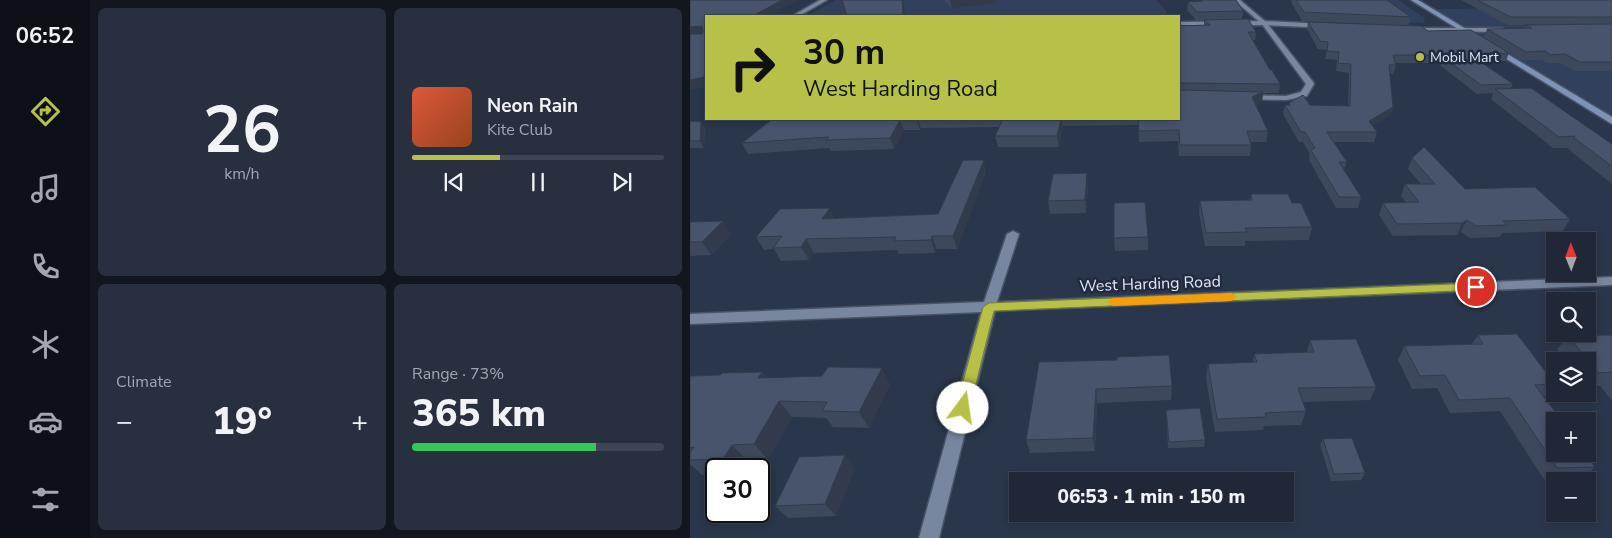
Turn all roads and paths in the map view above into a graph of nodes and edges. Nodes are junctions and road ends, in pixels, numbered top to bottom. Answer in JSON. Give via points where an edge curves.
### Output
{"nodes":[{"id":1,"x":824,"y":0,"type":"edge"},
{"id":2,"x":1237,"y":0,"type":"edge"},
{"id":3,"x":1414,"y":0,"type":"edge"},
{"id":4,"x":796,"y":15,"type":"edge"},
{"id":5,"x":1180,"y":24,"type":"edge"},
{"id":6,"x":1264,"y":24,"type":"junction"},
{"id":7,"x":1330,"y":26,"type":"edge"},
{"id":8,"x":1404,"y":30,"type":"edge"},
{"id":9,"x":1463,"y":30,"type":"junction"},
{"id":10,"x":1509,"y":30,"type":"edge"},
{"id":11,"x":1241,"y":97,"type":"edge"},
{"id":12,"x":1612,"y":121,"type":"edge"},
{"id":13,"x":1013,"y":234,"type":"dead end"},
{"id":14,"x":1612,"y":281,"type":"edge"},
{"id":15,"x":989,"y":307,"type":"junction"},
{"id":16,"x":690,"y":319,"type":"edge"},
{"id":17,"x":929,"y":538,"type":"edge"}],
"edges":[{"from":1,"to":4,"type":"street"},
{"from":2,"to":6,"type":"street"},
{"from":3,"to":9,"type":"main road"},
{"from":5,"to":6,"type":"street"},
{"from":6,"to":7,"type":"street"},
{"from":6,"to":11,"type":"street","via":[[1310,84],[1304,94],[1286,98]]},
{"from":8,"to":9,"type":"street"},
{"from":9,"to":10,"type":"street"},
{"from":9,"to":12,"type":"main road"},
{"from":13,"to":15,"type":"street"},
{"from":14,"to":15,"type":"street","name":"West Harding Road"},
{"from":15,"to":16,"type":"street","name":"West Harding Road"},
{"from":15,"to":17,"type":"street"}]}
